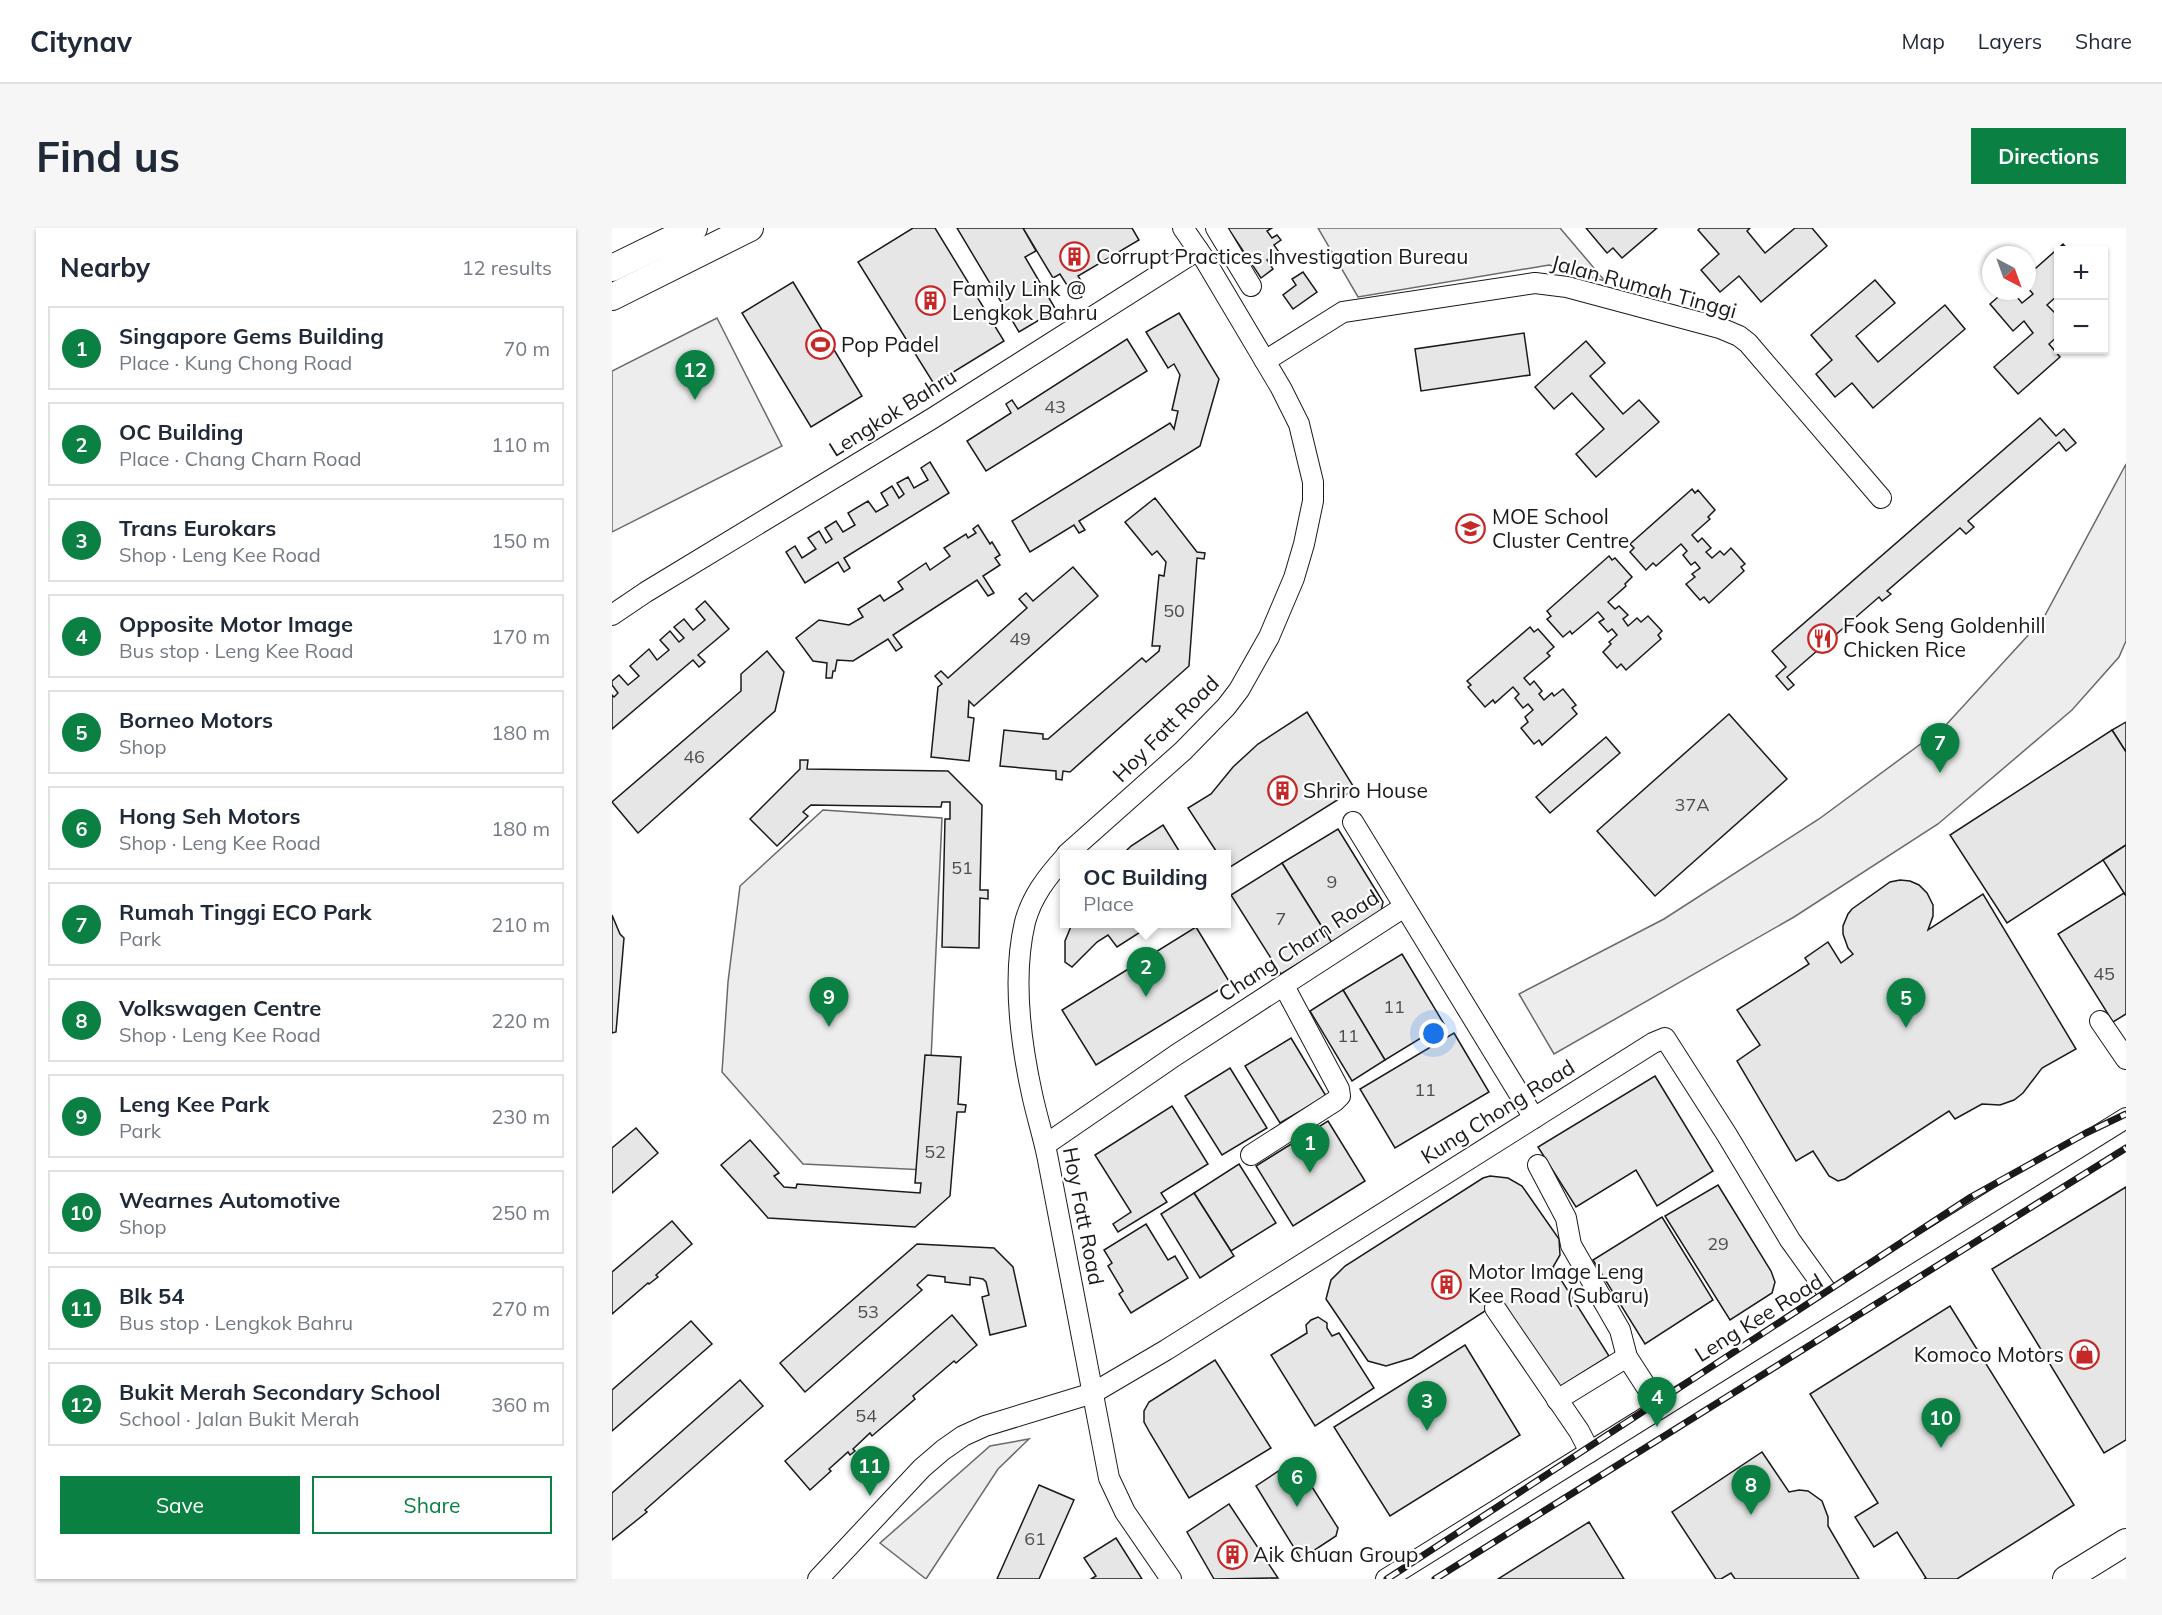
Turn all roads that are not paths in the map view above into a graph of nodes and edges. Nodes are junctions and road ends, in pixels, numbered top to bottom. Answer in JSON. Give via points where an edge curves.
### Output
{"nodes":[{"id":1,"x":693,"y":228,"type":"edge"},
{"id":2,"x":750,"y":228,"type":"edge"},
{"id":3,"x":1183,"y":228,"type":"edge"},
{"id":4,"x":1216,"y":228,"type":"edge"},
{"id":5,"x":1198,"y":250,"type":"junction"},
{"id":6,"x":612,"y":268,"type":"edge"},
{"id":7,"x":1251,"y":286,"type":"dead end"},
{"id":8,"x":612,"y":297,"type":"edge"},
{"id":9,"x":1265,"y":361,"type":"junction"},
{"id":10,"x":1881,"y":498,"type":"dead end"},
{"id":11,"x":612,"y":615,"type":"edge"},
{"id":12,"x":1353,"y":822,"type":"dead end"},
{"id":13,"x":1073,"y":850,"type":"edge"},
{"id":14,"x":1060,"y":863,"type":"edge"},
{"id":15,"x":1404,"y":907,"type":"junction"},
{"id":16,"x":1284,"y":986,"type":"junction"},
{"id":17,"x":2100,"y":1021,"type":"dead end"},
{"id":18,"x":2119,"y":1033,"type":"edge"},
{"id":19,"x":2126,"y":1059,"type":"edge"},
{"id":20,"x":1534,"y":1118,"type":"junction"},
{"id":21,"x":2126,"y":1118,"type":"edge"},
{"id":22,"x":1045,"y":1145,"type":"junction"},
{"id":23,"x":1251,"y":1155,"type":"dead end"},
{"id":24,"x":1538,"y":1165,"type":"dead end"},
{"id":25,"x":1833,"y":1300,"type":"junction"},
{"id":26,"x":1495,"y":1308,"type":"dead end"},
{"id":27,"x":1627,"y":1357,"type":"junction"},
{"id":28,"x":1093,"y":1393,"type":"junction"},
{"id":29,"x":1557,"y":1400,"type":"junction"},
{"id":30,"x":1660,"y":1408,"type":"junction"},
{"id":31,"x":1590,"y":1452,"type":"junction"},
{"id":32,"x":2126,"y":1542,"type":"edge"},
{"id":33,"x":818,"y":1579,"type":"edge"},
{"id":34,"x":1171,"y":1579,"type":"edge"},
{"id":35,"x":1386,"y":1579,"type":"edge"},
{"id":36,"x":2066,"y":1579,"type":"edge"}],
"edges":[{"from":1,"to":6,"type":"main road"},
{"from":2,"to":8,"type":"main road"},
{"from":3,"to":5,"type":"street","name":"Hoy Fatt Road"},
{"from":4,"to":7,"type":"street"},
{"from":5,"to":9,"type":"street","name":"Hoy Fatt Road"},
{"from":5,"to":11,"type":"street","name":"Lengkok Bahru"},
{"from":9,"to":10,"type":"street","name":"Jalan Rumah Tinggi","via":[[1343,312],[1535,283],[1567,287],[1739,336]]},
{"from":9,"to":13,"type":"street","name":"Hoy Fatt Road","via":[[1299,424],[1313,482],[1313,501],[1294,578],[1260,654],[1226,707]]},
{"from":12,"to":15,"type":"street"},
{"from":14,"to":22,"type":"street","name":"Hoy Fatt Road","via":[[1033,899],[1025,922],[1019,993],[1023,1051]]},
{"from":15,"to":16,"type":"street","name":"Chang Charn Road"},
{"from":15,"to":20,"type":"street","name":"Chang Charn Road"},
{"from":16,"to":22,"type":"street","name":"Chang Charn Road"},
{"from":16,"to":23,"type":"street","via":[[1340,1096]]},
{"from":17,"to":18,"type":"street"},
{"from":18,"to":19,"type":"street"},
{"from":20,"to":25,"type":"street","name":"Kung Chong Road","via":[[1665,1038],[1793,1246]]},
{"from":20,"to":28,"type":"street","name":"Kung Chong Road"},
{"from":21,"to":25,"type":"street","name":"Leng Kee Road"},
{"from":22,"to":28,"type":"street","name":"Hoy Fatt Road"},
{"from":24,"to":27,"type":"street","via":[[1566,1218],[1570,1245],[1620,1329]]},
{"from":25,"to":30,"type":"street","name":"Leng Kee Road"},
{"from":26,"to":29,"type":"street"},
{"from":27,"to":29,"type":"street"},
{"from":27,"to":30,"type":"street"},
{"from":28,"to":33,"type":"street","via":[[963,1436],[922,1468]]},
{"from":28,"to":34,"type":"street","name":"Hoy Fatt Road","via":[[1112,1485],[1125,1512]]},
{"from":29,"to":31,"type":"street"},
{"from":30,"to":31,"type":"street","name":"Leng Kee Road"},
{"from":31,"to":35,"type":"street","name":"Leng Kee Road"},
{"from":32,"to":36,"type":"main road"}]}
